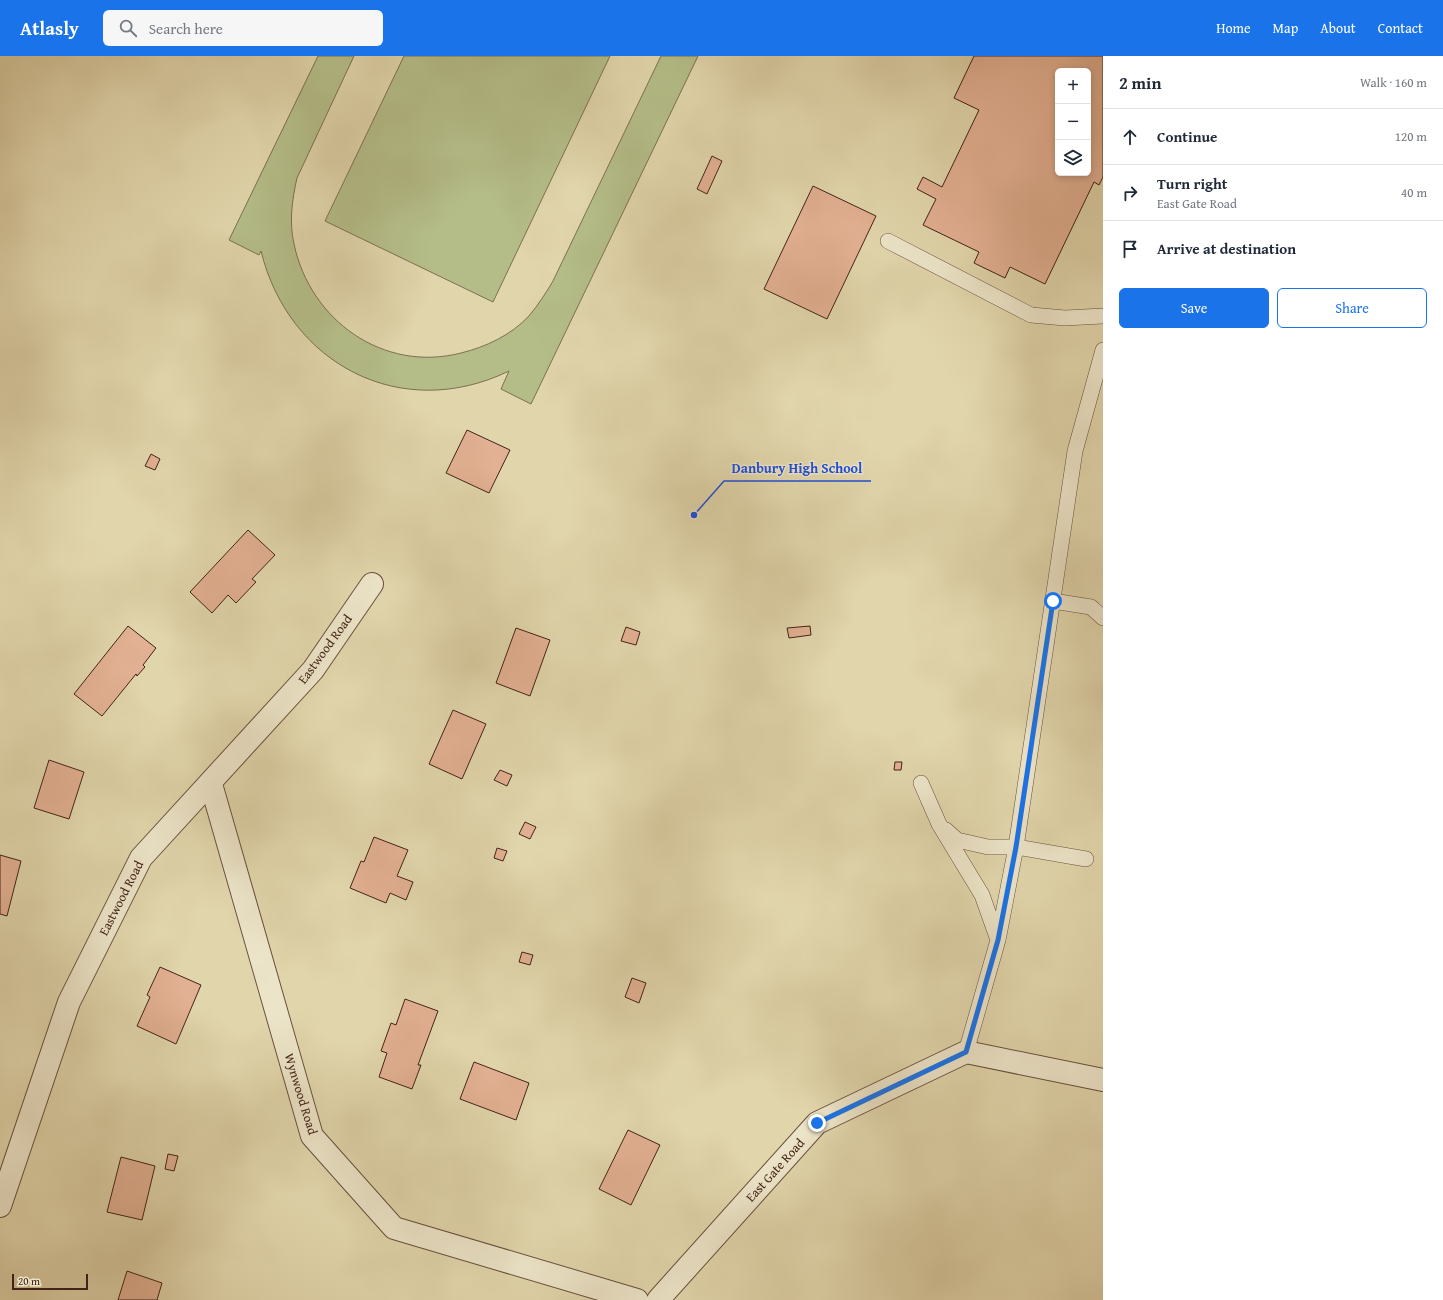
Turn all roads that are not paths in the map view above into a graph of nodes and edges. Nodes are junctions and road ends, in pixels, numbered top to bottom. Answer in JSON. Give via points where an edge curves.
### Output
{"nodes":[{"id":1,"x":888,"y":241,"type":"dead end"},
{"id":2,"x":1103,"y":316,"type":"edge"},
{"id":3,"x":1103,"y":350,"type":"edge"},
{"id":4,"x":372,"y":584,"type":"dead end"},
{"id":5,"x":1053,"y":601,"type":"junction"},
{"id":6,"x":1103,"y":618,"type":"edge"},
{"id":7,"x":921,"y":783,"type":"dead end"},
{"id":8,"x":211,"y":784,"type":"junction"},
{"id":9,"x":939,"y":824,"type":"junction"},
{"id":10,"x":1016,"y":847,"type":"junction"},
{"id":11,"x":1086,"y":859,"type":"dead end"},
{"id":12,"x":998,"y":940,"type":"junction"},
{"id":13,"x":966,"y":1052,"type":"junction"},
{"id":14,"x":1103,"y":1080,"type":"edge"},
{"id":15,"x":0,"y":1206,"type":"edge"},
{"id":16,"x":637,"y":1300,"type":"edge"},
{"id":17,"x":658,"y":1300,"type":"edge"}],
"edges":[{"from":1,"to":2,"type":"lane","via":[[1031,315],[1065,318]]},
{"from":3,"to":5,"type":"lane","via":[[1075,451]]},
{"from":4,"to":8,"type":"street","name":"Eastwood Road","via":[[313,670]]},
{"from":5,"to":6,"type":"lane","via":[[1091,607]]},
{"from":5,"to":10,"type":"lane"},
{"from":7,"to":9,"type":"lane"},
{"from":8,"to":15,"type":"street","name":"Eastwood Road","via":[[141,858],[69,1002]]},
{"from":8,"to":16,"type":"street","name":"Wynwood Road","via":[[312,1136],[394,1228]]},
{"from":9,"to":10,"type":"lane","via":[[957,840],[988,847]]},
{"from":9,"to":12,"type":"lane","via":[[982,896]]},
{"from":10,"to":11,"type":"lane"},
{"from":10,"to":12,"type":"lane"},
{"from":12,"to":13,"type":"lane"},
{"from":13,"to":14,"type":"street"},
{"from":13,"to":17,"type":"street","name":"East Gate Road","via":[[817,1123]]}]}
